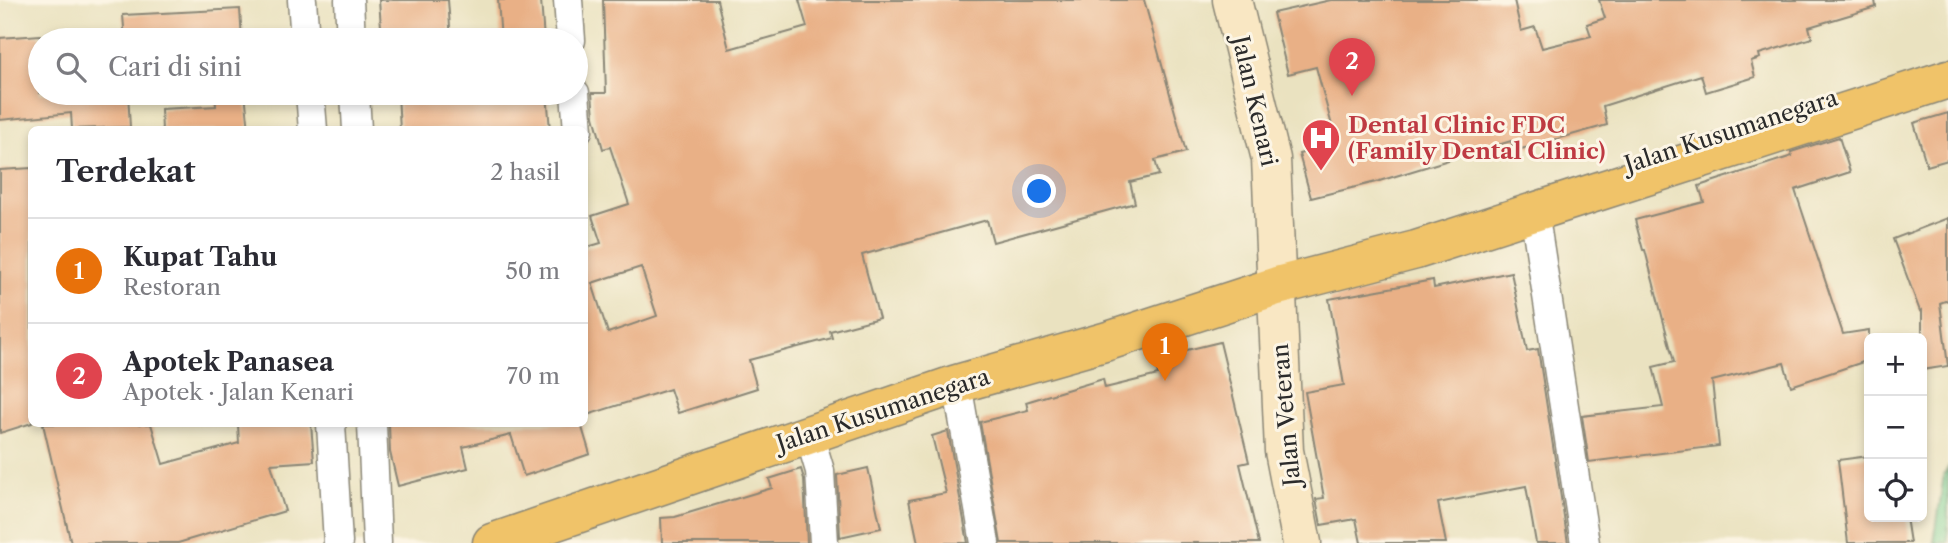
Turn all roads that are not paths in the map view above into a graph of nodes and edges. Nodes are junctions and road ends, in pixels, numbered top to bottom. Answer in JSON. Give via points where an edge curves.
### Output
{"nodes":[{"id":1,"x":302,"y":0,"type":"edge"},
{"id":2,"x":349,"y":0,"type":"edge"},
{"id":3,"x":568,"y":0,"type":"edge"},
{"id":4,"x":1232,"y":0,"type":"edge"},
{"id":5,"x":304,"y":28,"type":"edge"},
{"id":6,"x":350,"y":28,"type":"edge"},
{"id":7,"x":570,"y":28,"type":"edge"},
{"id":8,"x":1948,"y":61,"type":"edge"},
{"id":9,"x":1948,"y":79,"type":"edge"},
{"id":10,"x":311,"y":105,"type":"edge"},
{"id":11,"x":356,"y":105,"type":"edge"},
{"id":12,"x":576,"y":105,"type":"edge"},
{"id":13,"x":313,"y":126,"type":"edge"},
{"id":14,"x":358,"y":126,"type":"edge"},
{"id":15,"x":578,"y":126,"type":"edge"},
{"id":16,"x":1534,"y":211,"type":"junction"},
{"id":17,"x":1277,"y":286,"type":"junction"},
{"id":18,"x":957,"y":384,"type":"junction"},
{"id":19,"x":331,"y":427,"type":"edge"},
{"id":20,"x":372,"y":427,"type":"edge"},
{"id":21,"x":809,"y":434,"type":"junction"},
{"id":22,"x":338,"y":543,"type":"edge"},
{"id":23,"x":377,"y":543,"type":"edge"},
{"id":24,"x":492,"y":543,"type":"edge"},
{"id":25,"x":824,"y":543,"type":"edge"},
{"id":26,"x":985,"y":543,"type":"edge"},
{"id":27,"x":1302,"y":543,"type":"edge"},
{"id":28,"x":1585,"y":543,"type":"edge"}],
"edges":[{"from":1,"to":5,"type":"street"},
{"from":2,"to":6,"type":"street"},
{"from":3,"to":7,"type":"street"},
{"from":4,"to":17,"type":"main road","name":"Jalan Kenari","via":[[1272,159]]},
{"from":8,"to":17,"type":"main road","name":"Jalan Kusumanegara","via":[[1411,233]]},
{"from":9,"to":16,"type":"main road","name":"Jalan Kusumanegara"},
{"from":10,"to":13,"type":"street"},
{"from":11,"to":14,"type":"street"},
{"from":12,"to":15,"type":"street"},
{"from":16,"to":17,"type":"main road","name":"Jalan Kusumanegara","via":[[1416,250]]},
{"from":16,"to":28,"type":"street"},
{"from":17,"to":18,"type":"main road","name":"Jalan Kusumanegara"},
{"from":17,"to":27,"type":"main road","name":"Jalan Veteran","via":[[1284,450]]},
{"from":18,"to":21,"type":"main road","name":"Jalan Kusumanegara"},
{"from":18,"to":26,"type":"street"},
{"from":19,"to":22,"type":"street"},
{"from":20,"to":23,"type":"street"},
{"from":21,"to":24,"type":"main road","name":"Jalan Kusumanegara"},
{"from":21,"to":25,"type":"street","via":[[820,471]]}]}
